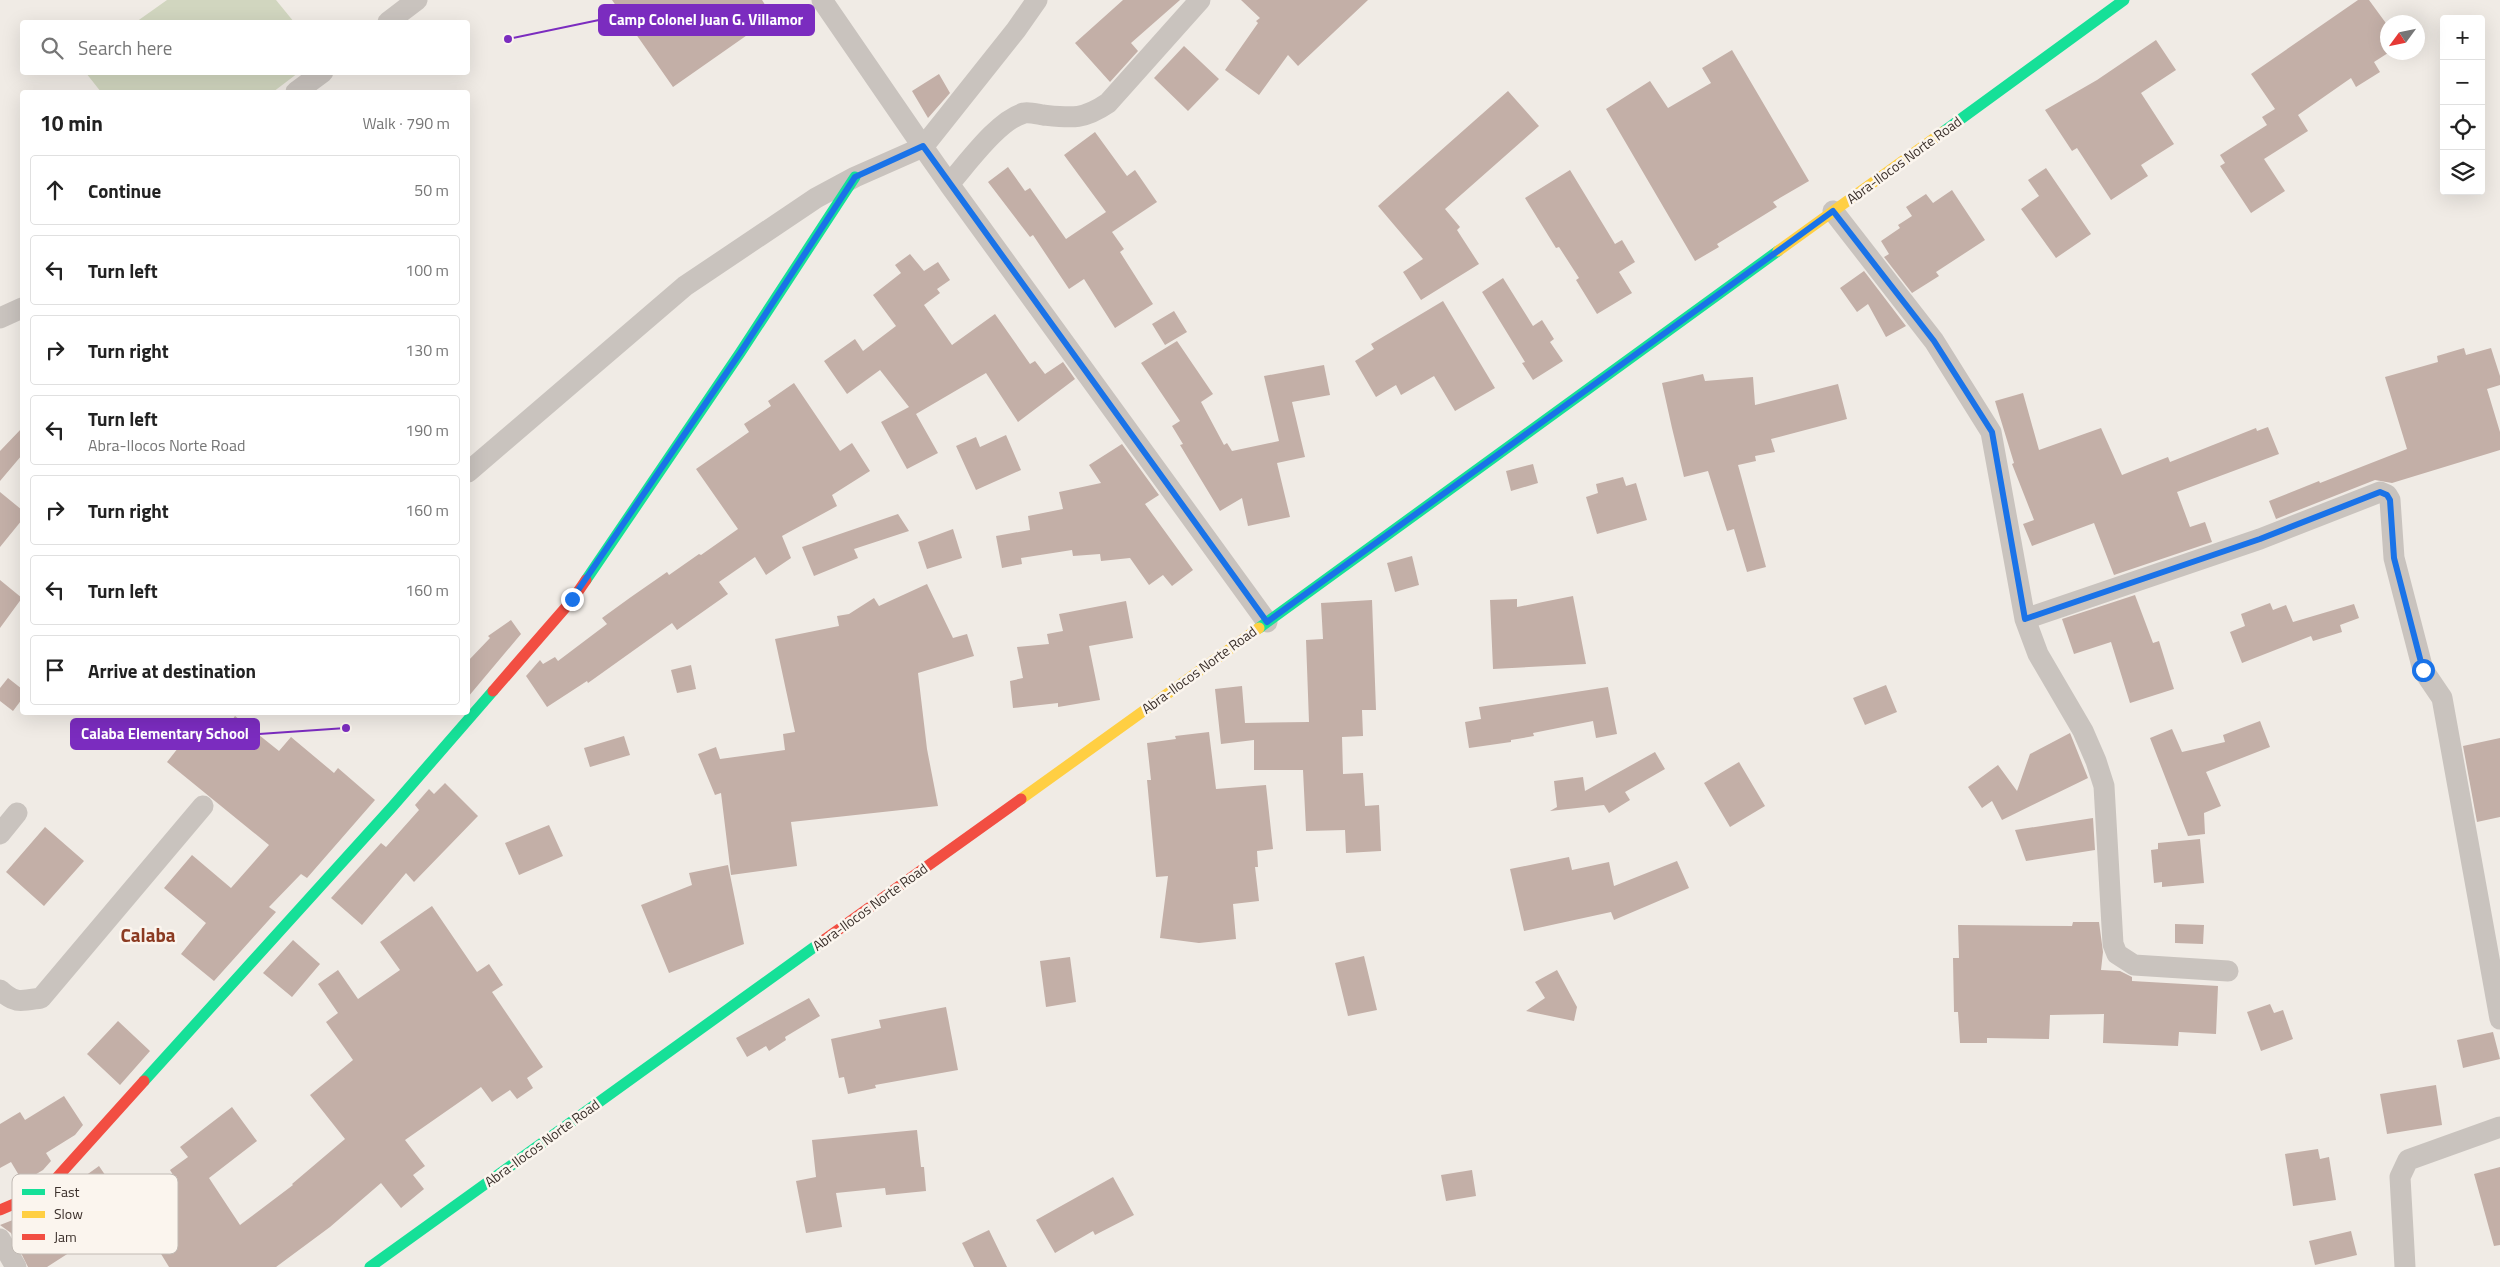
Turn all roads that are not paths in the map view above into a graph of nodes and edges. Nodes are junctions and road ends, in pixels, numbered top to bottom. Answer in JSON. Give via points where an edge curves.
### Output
{"nodes":[{"id":1,"x":418,"y":0,"type":"edge"},
{"id":2,"x":822,"y":0,"type":"edge"},
{"id":3,"x":1037,"y":0,"type":"edge"},
{"id":4,"x":1200,"y":0,"type":"edge"},
{"id":5,"x":2124,"y":0,"type":"edge"},
{"id":6,"x":391,"y":20,"type":"edge"},
{"id":7,"x":319,"y":75,"type":"edge"},
{"id":8,"x":299,"y":90,"type":"edge"},
{"id":9,"x":923,"y":146,"type":"junction"},
{"id":10,"x":855,"y":177,"type":"junction"},
{"id":11,"x":949,"y":184,"type":"junction"},
{"id":12,"x":1833,"y":211,"type":"junction"},
{"id":13,"x":20,"y":309,"type":"edge"},
{"id":14,"x":0,"y":318,"type":"edge"},
{"id":15,"x":470,"y":470,"type":"edge"},
{"id":16,"x":2025,"y":619,"type":"junction"},
{"id":17,"x":1267,"y":622,"type":"junction"},
{"id":18,"x":203,"y":806,"type":"dead end"},
{"id":19,"x":17,"y":813,"type":"dead end"},
{"id":20,"x":0,"y":834,"type":"edge"},
{"id":21,"x":2228,"y":971,"type":"dead end"},
{"id":22,"x":0,"y":990,"type":"edge"},
{"id":23,"x":2500,"y":1019,"type":"edge"},
{"id":24,"x":2500,"y":1127,"type":"edge"},
{"id":25,"x":60,"y":1174,"type":"edge"},
{"id":26,"x":12,"y":1204,"type":"edge"},
{"id":27,"x":0,"y":1210,"type":"edge"},
{"id":28,"x":0,"y":1239,"type":"edge"},
{"id":29,"x":16,"y":1267,"type":"edge"},
{"id":30,"x":370,"y":1267,"type":"edge"},
{"id":31,"x":2405,"y":1267,"type":"edge"}],
"edges":[{"from":1,"to":6,"type":"street"},
{"from":2,"to":9,"type":"street"},
{"from":3,"to":9,"type":"street"},
{"from":4,"to":11,"type":"street","via":[[1108,103],[1090,115],[1072,117],[1025,112],[994,134]]},
{"from":5,"to":12,"type":"main road","name":"Abra-Ilocos Norte Road"},
{"from":7,"to":8,"type":"street"},
{"from":9,"to":10,"type":"street"},
{"from":9,"to":11,"type":"street"},
{"from":10,"to":15,"type":"street","via":[[816,198],[685,286]]},
{"from":10,"to":25,"type":"main road","via":[[740,353],[572,599],[393,806]]},
{"from":11,"to":17,"type":"street"},
{"from":12,"to":16,"type":"street","via":[[1934,341],[1992,432]]},
{"from":12,"to":17,"type":"main road","name":"Abra-Ilocos Norte Road"},
{"from":13,"to":14,"type":"street"},
{"from":16,"to":21,"type":"street","via":[[2038,654],[2082,731],[2104,786],[2113,944],[2117,954],[2134,966]]},
{"from":16,"to":23,"type":"street","via":[[2250,542],[2380,492],[2387,495],[2394,558],[2423,670],[2442,698]]},
{"from":17,"to":30,"type":"main road","name":"Abra-Ilocos Norte Road"},
{"from":18,"to":22,"type":"street","via":[[41,998],[20,1002],[10,1000]]},
{"from":19,"to":20,"type":"street"},
{"from":24,"to":31,"type":"street","via":[[2408,1160],[2400,1177]]},
{"from":26,"to":27,"type":"main road"},
{"from":28,"to":29,"type":"street"}]}
